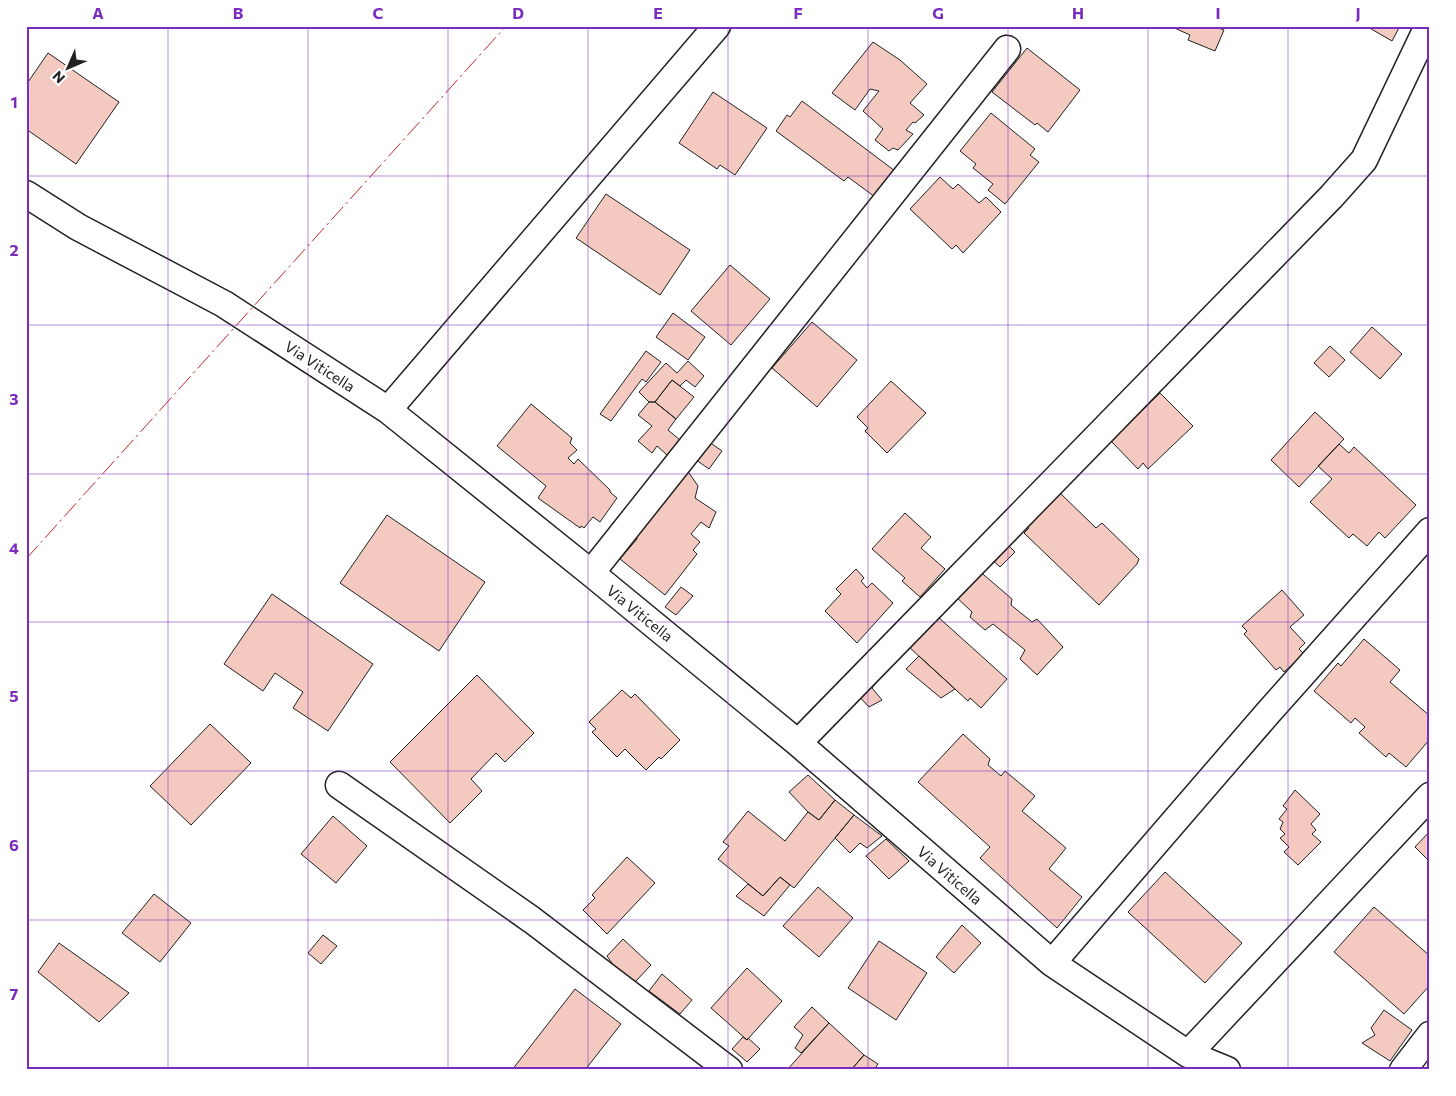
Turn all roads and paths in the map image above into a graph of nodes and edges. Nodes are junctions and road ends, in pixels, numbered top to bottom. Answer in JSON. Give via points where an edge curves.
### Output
{"nodes":[{"id":1,"x":717,"y":26,"type":"edge"},
{"id":2,"x":1428,"y":26,"type":"edge"},
{"id":3,"x":1006,"y":49,"type":"dead end"},
{"id":4,"x":26,"y":194,"type":"edge"},
{"id":5,"x":388,"y":410,"type":"junction"},
{"id":6,"x":1430,"y":531,"type":"edge"},
{"id":7,"x":591,"y":573,"type":"junction"},
{"id":8,"x":798,"y":743,"type":"junction"},
{"id":9,"x":339,"y":785,"type":"dead end"},
{"id":10,"x":1430,"y":796,"type":"edge"},
{"id":11,"x":1052,"y":963,"type":"junction"},
{"id":12,"x":1430,"y":1035,"type":"edge"},
{"id":13,"x":1188,"y":1054,"type":"junction"},
{"id":14,"x":729,"y":1070,"type":"edge"},
{"id":15,"x":1227,"y":1070,"type":"edge"},
{"id":16,"x":1404,"y":1070,"type":"edge"}],
"edges":[{"from":1,"to":5,"type":"street"},
{"from":2,"to":8,"type":"street","via":[[1364,160]]},
{"from":3,"to":7,"type":"street"},
{"from":4,"to":5,"type":"street","name":"Via Viticella","via":[[78,227],[224,304]]},
{"from":5,"to":7,"type":"street","name":"Via Viticella"},
{"from":6,"to":11,"type":"street"},
{"from":7,"to":8,"type":"street","name":"Via Viticella"},
{"from":8,"to":11,"type":"street","name":"Via Viticella"},
{"from":9,"to":14,"type":"street","via":[[532,920]]},
{"from":10,"to":13,"type":"street"},
{"from":11,"to":13,"type":"street","name":"Via Viticella"},
{"from":12,"to":16,"type":"street"},
{"from":13,"to":15,"type":"street","name":"Via Viticella"}]}
